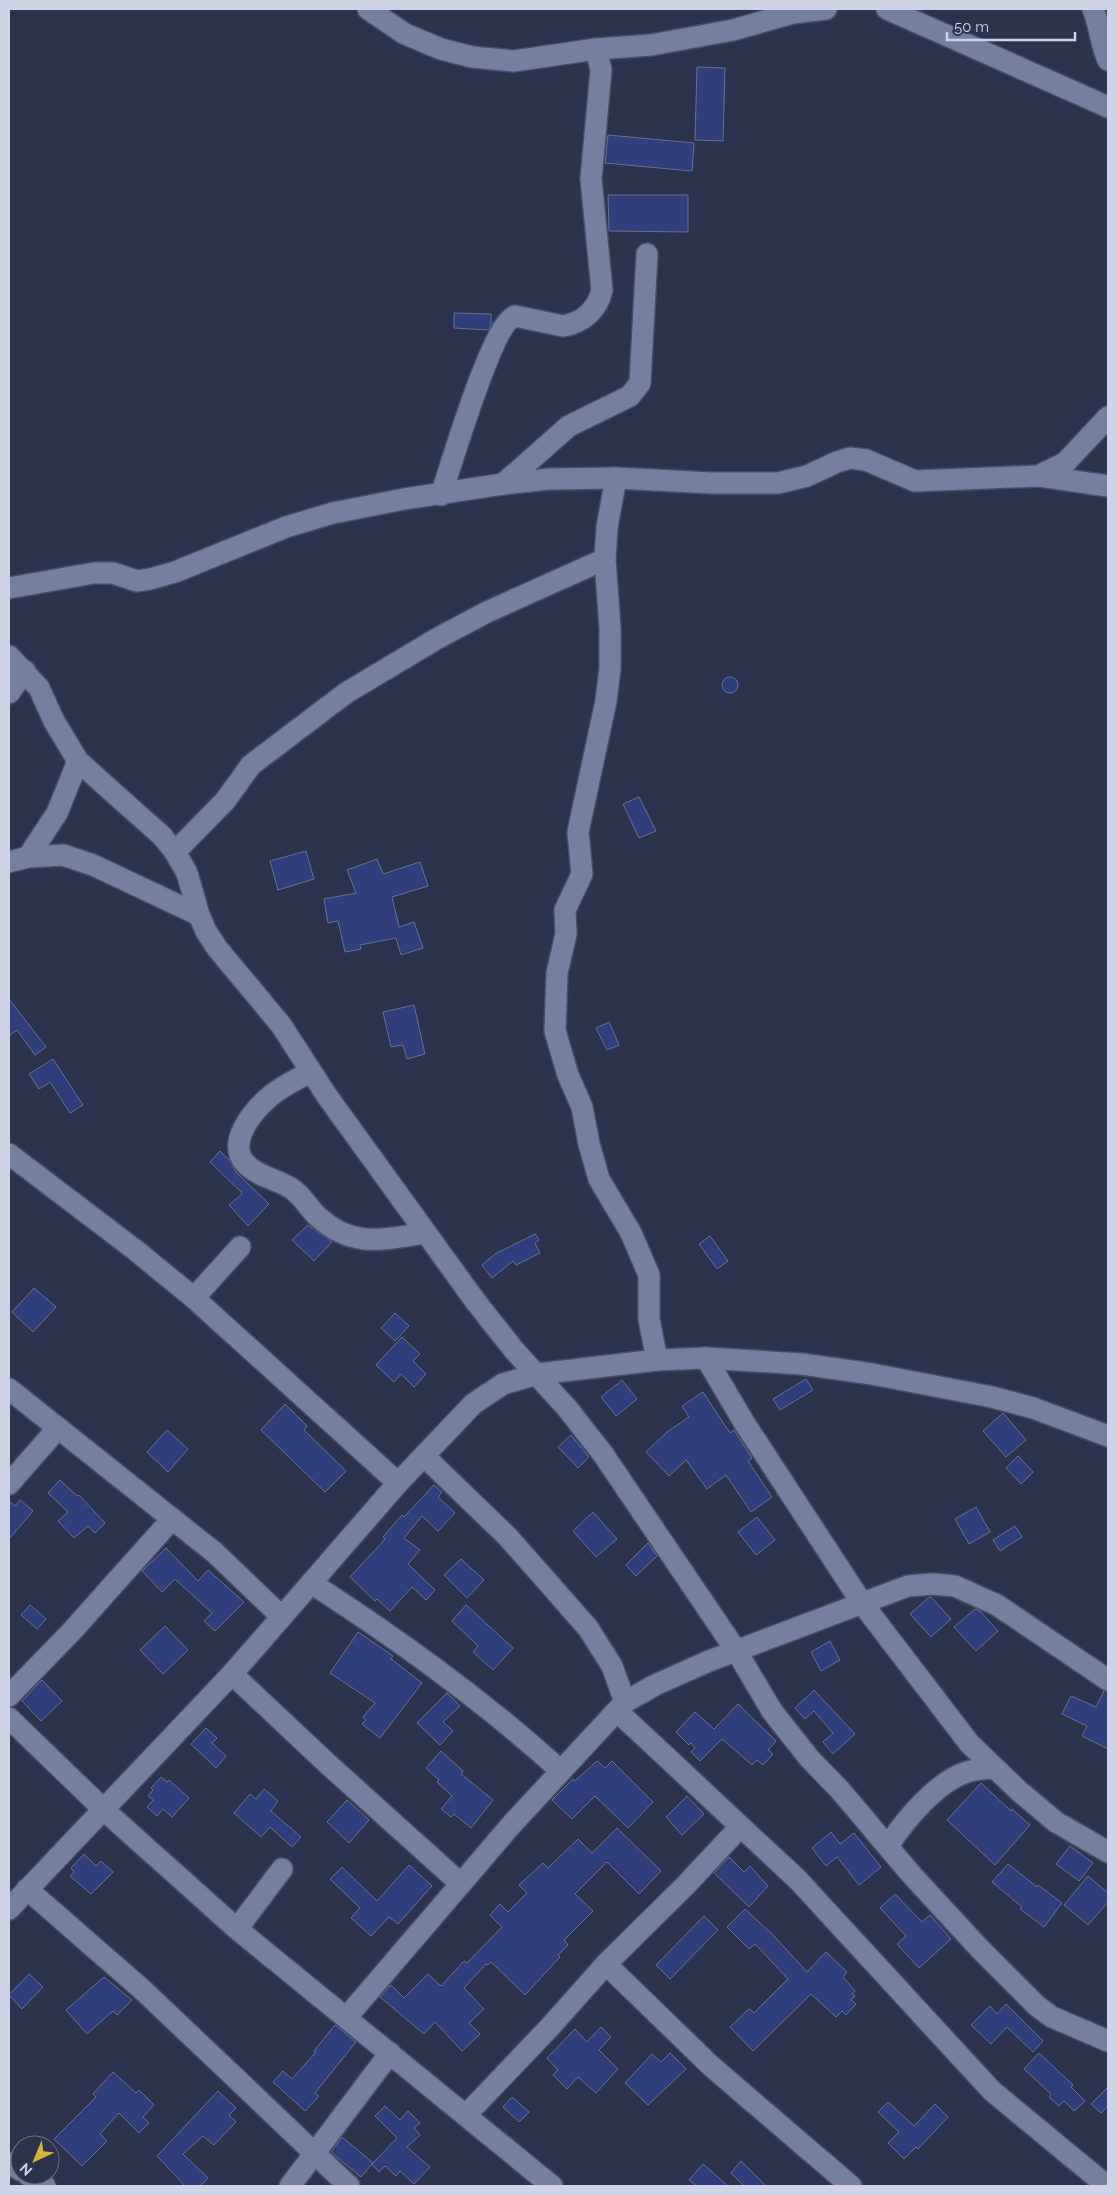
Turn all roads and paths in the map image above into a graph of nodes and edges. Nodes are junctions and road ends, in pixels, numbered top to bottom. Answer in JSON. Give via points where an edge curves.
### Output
{"nodes":[{"id":1,"x":368,"y":9,"type":"edge"},
{"id":2,"x":826,"y":9,"type":"edge"},
{"id":3,"x":887,"y":9,"type":"edge"},
{"id":4,"x":1093,"y":9,"type":"edge"},
{"id":5,"x":596,"y":49,"type":"junction"},
{"id":6,"x":1108,"y":60,"type":"edge"},
{"id":7,"x":1108,"y":107,"type":"edge"},
{"id":8,"x":647,"y":254,"type":"dead end"},
{"id":9,"x":1108,"y":417,"type":"edge"},
{"id":10,"x":1038,"y":476,"type":"junction"},
{"id":11,"x":616,"y":478,"type":"junction"},
{"id":12,"x":503,"y":484,"type":"junction"},
{"id":13,"x":1108,"y":486,"type":"edge"},
{"id":14,"x":441,"y":495,"type":"junction"},
{"id":15,"x":606,"y":559,"type":"junction"},
{"id":16,"x":9,"y":588,"type":"edge"},
{"id":17,"x":9,"y":656,"type":"edge"},
{"id":18,"x":25,"y":671,"type":"junction"},
{"id":19,"x":9,"y":693,"type":"edge"},
{"id":20,"x":78,"y":761,"type":"junction"},
{"id":21,"x":175,"y":852,"type":"junction"},
{"id":22,"x":18,"y":860,"type":"edge"},
{"id":23,"x":199,"y":915,"type":"junction"},
{"id":24,"x":310,"y":1072,"type":"junction"},
{"id":25,"x":9,"y":1154,"type":"edge"},
{"id":26,"x":426,"y":1234,"type":"junction"},
{"id":27,"x":240,"y":1247,"type":"dead end"},
{"id":28,"x":194,"y":1298,"type":"junction"},
{"id":29,"x":706,"y":1358,"type":"junction"},
{"id":30,"x":657,"y":1360,"type":"junction"},
{"id":31,"x":538,"y":1374,"type":"junction"},
{"id":32,"x":9,"y":1389,"type":"edge"},
{"id":33,"x":58,"y":1428,"type":"junction"},
{"id":34,"x":1108,"y":1436,"type":"edge"},
{"id":35,"x":424,"y":1456,"type":"junction"},
{"id":36,"x":398,"y":1483,"type":"junction"},
{"id":37,"x":9,"y":1484,"type":"edge"},
{"id":38,"x":172,"y":1519,"type":"junction"},
{"id":39,"x":311,"y":1583,"type":"junction"},
{"id":40,"x":862,"y":1603,"type":"junction"},
{"id":41,"x":282,"y":1617,"type":"junction"},
{"id":42,"x":737,"y":1652,"type":"junction"},
{"id":43,"x":232,"y":1674,"type":"junction"},
{"id":44,"x":1108,"y":1680,"type":"edge"},
{"id":45,"x":9,"y":1696,"type":"edge"},
{"id":46,"x":621,"y":1706,"type":"junction"},
{"id":47,"x":9,"y":1718,"type":"edge"},
{"id":48,"x":994,"y":1768,"type":"junction"},
{"id":49,"x":561,"y":1771,"type":"junction"},
{"id":50,"x":104,"y":1810,"type":"junction"},
{"id":51,"x":740,"y":1827,"type":"junction"},
{"id":52,"x":888,"y":1846,"type":"junction"},
{"id":53,"x":1108,"y":1852,"type":"edge"},
{"id":54,"x":282,"y":1869,"type":"dead end"},
{"id":55,"x":461,"y":1884,"type":"junction"},
{"id":56,"x":27,"y":1889,"type":"junction"},
{"id":57,"x":9,"y":1909,"type":"edge"},
{"id":58,"x":237,"y":1929,"type":"junction"},
{"id":59,"x":606,"y":1964,"type":"junction"},
{"id":60,"x":346,"y":2018,"type":"junction"},
{"id":61,"x":1108,"y":2041,"type":"edge"},
{"id":62,"x":390,"y":2053,"type":"junction"},
{"id":63,"x":466,"y":2115,"type":"junction"},
{"id":64,"x":314,"y":2153,"type":"junction"},
{"id":65,"x":290,"y":2186,"type":"edge"},
{"id":66,"x":349,"y":2186,"type":"edge"},
{"id":67,"x":552,"y":2186,"type":"edge"},
{"id":68,"x":851,"y":2186,"type":"edge"},
{"id":69,"x":1107,"y":2186,"type":"edge"}],
"edges":[{"from":1,"to":5,"type":"street","via":[[406,34],[441,49],[472,57],[514,61]]},
{"from":2,"to":5,"type":"street","via":[[793,13],[733,30],[651,45]]},
{"from":3,"to":7,"type":"street"},
{"from":4,"to":6,"type":"street"},
{"from":5,"to":14,"type":"street","via":[[601,70],[591,179],[602,290],[600,298],[594,309],[569,325],[515,316],[510,318],[497,337],[486,365]]},
{"from":8,"to":12,"type":"street","via":[[642,363],[636,390],[569,426]]},
{"from":9,"to":10,"type":"street","via":[[1064,463]]},
{"from":10,"to":11,"type":"street","via":[[915,481],[866,460],[850,458],[807,476],[778,483]]},
{"from":10,"to":13,"type":"street"},
{"from":11,"to":12,"type":"street","via":[[549,479]]},
{"from":11,"to":15,"type":"street","via":[[607,527]]},
{"from":12,"to":14,"type":"street"},
{"from":14,"to":16,"type":"street","via":[[404,499],[324,516],[286,527],[150,579],[136,581],[120,574],[100,573]]},
{"from":15,"to":21,"type":"street","via":[[488,612],[346,693],[251,765],[225,801]]},
{"from":15,"to":30,"type":"street","via":[[610,628],[607,693],[578,832],[582,874],[565,910],[566,934],[557,973],[555,1031],[582,1107],[600,1179],[631,1233],[649,1275],[649,1320]]},
{"from":17,"to":18,"type":"street"},
{"from":18,"to":19,"type":"street"},
{"from":18,"to":20,"type":"street","via":[[39,688]]},
{"from":20,"to":21,"type":"street","via":[[162,836]]},
{"from":20,"to":22,"type":"street","via":[[57,813]]},
{"from":21,"to":23,"type":"street","via":[[187,873]]},
{"from":22,"to":23,"type":"street","via":[[63,855],[93,865]]},
{"from":23,"to":24,"type":"street","via":[[217,948],[271,1011]]},
{"from":24,"to":26,"type":"street"},
{"from":24,"to":26,"type":"street","via":[[268,1097],[258,1108],[238,1141],[238,1152],[242,1158],[260,1174],[295,1191],[320,1219],[350,1236],[367,1241]]},
{"from":25,"to":28,"type":"street"},
{"from":26,"to":31,"type":"street","via":[[514,1350]]},
{"from":27,"to":28,"type":"street"},
{"from":28,"to":36,"type":"street"},
{"from":29,"to":30,"type":"street"},
{"from":29,"to":34,"type":"street","via":[[802,1364],[921,1383],[1033,1408]]},
{"from":29,"to":40,"type":"street","via":[[745,1424]]},
{"from":30,"to":31,"type":"street"},
{"from":31,"to":35,"type":"street","via":[[502,1384],[488,1392]]},
{"from":31,"to":42,"type":"street","via":[[603,1454]]},
{"from":32,"to":33,"type":"street"},
{"from":33,"to":37,"type":"street"},
{"from":33,"to":38,"type":"street"},
{"from":35,"to":36,"type":"street"},
{"from":35,"to":46,"type":"street","via":[[507,1536],[588,1628],[612,1666]]},
{"from":36,"to":39,"type":"street"},
{"from":38,"to":41,"type":"street","via":[[214,1552]]},
{"from":38,"to":45,"type":"street"},
{"from":39,"to":41,"type":"street"},
{"from":39,"to":49,"type":"street","via":[[477,1700]]},
{"from":40,"to":42,"type":"street"},
{"from":40,"to":44,"type":"street","via":[[908,1586],[955,1586],[997,1605]]},
{"from":40,"to":48,"type":"street","via":[[969,1743]]},
{"from":41,"to":43,"type":"street"},
{"from":42,"to":46,"type":"street","via":[[655,1685]]},
{"from":42,"to":52,"type":"street","via":[[772,1711],[809,1758]]},
{"from":43,"to":50,"type":"street"},
{"from":43,"to":55,"type":"street"},
{"from":46,"to":49,"type":"street"},
{"from":46,"to":51,"type":"street"},
{"from":47,"to":50,"type":"street"},
{"from":48,"to":52,"type":"street","via":[[967,1772],[932,1794],[905,1821]]},
{"from":48,"to":53,"type":"street","via":[[1056,1822]]},
{"from":49,"to":55,"type":"street"},
{"from":50,"to":56,"type":"street"},
{"from":50,"to":58,"type":"street"},
{"from":51,"to":59,"type":"street"},
{"from":51,"to":69,"type":"street","via":[[798,1880],[992,2091]]},
{"from":52,"to":61,"type":"street","via":[[1037,2006]]},
{"from":54,"to":58,"type":"street"},
{"from":55,"to":60,"type":"street"},
{"from":56,"to":57,"type":"street"},
{"from":56,"to":64,"type":"street","via":[[145,1992]]},
{"from":58,"to":60,"type":"street"},
{"from":59,"to":63,"type":"street"},
{"from":59,"to":68,"type":"street","via":[[711,2066]]},
{"from":60,"to":62,"type":"street"},
{"from":62,"to":63,"type":"street"},
{"from":62,"to":64,"type":"street"},
{"from":63,"to":67,"type":"street"},
{"from":64,"to":65,"type":"street"},
{"from":64,"to":66,"type":"street"}]}
